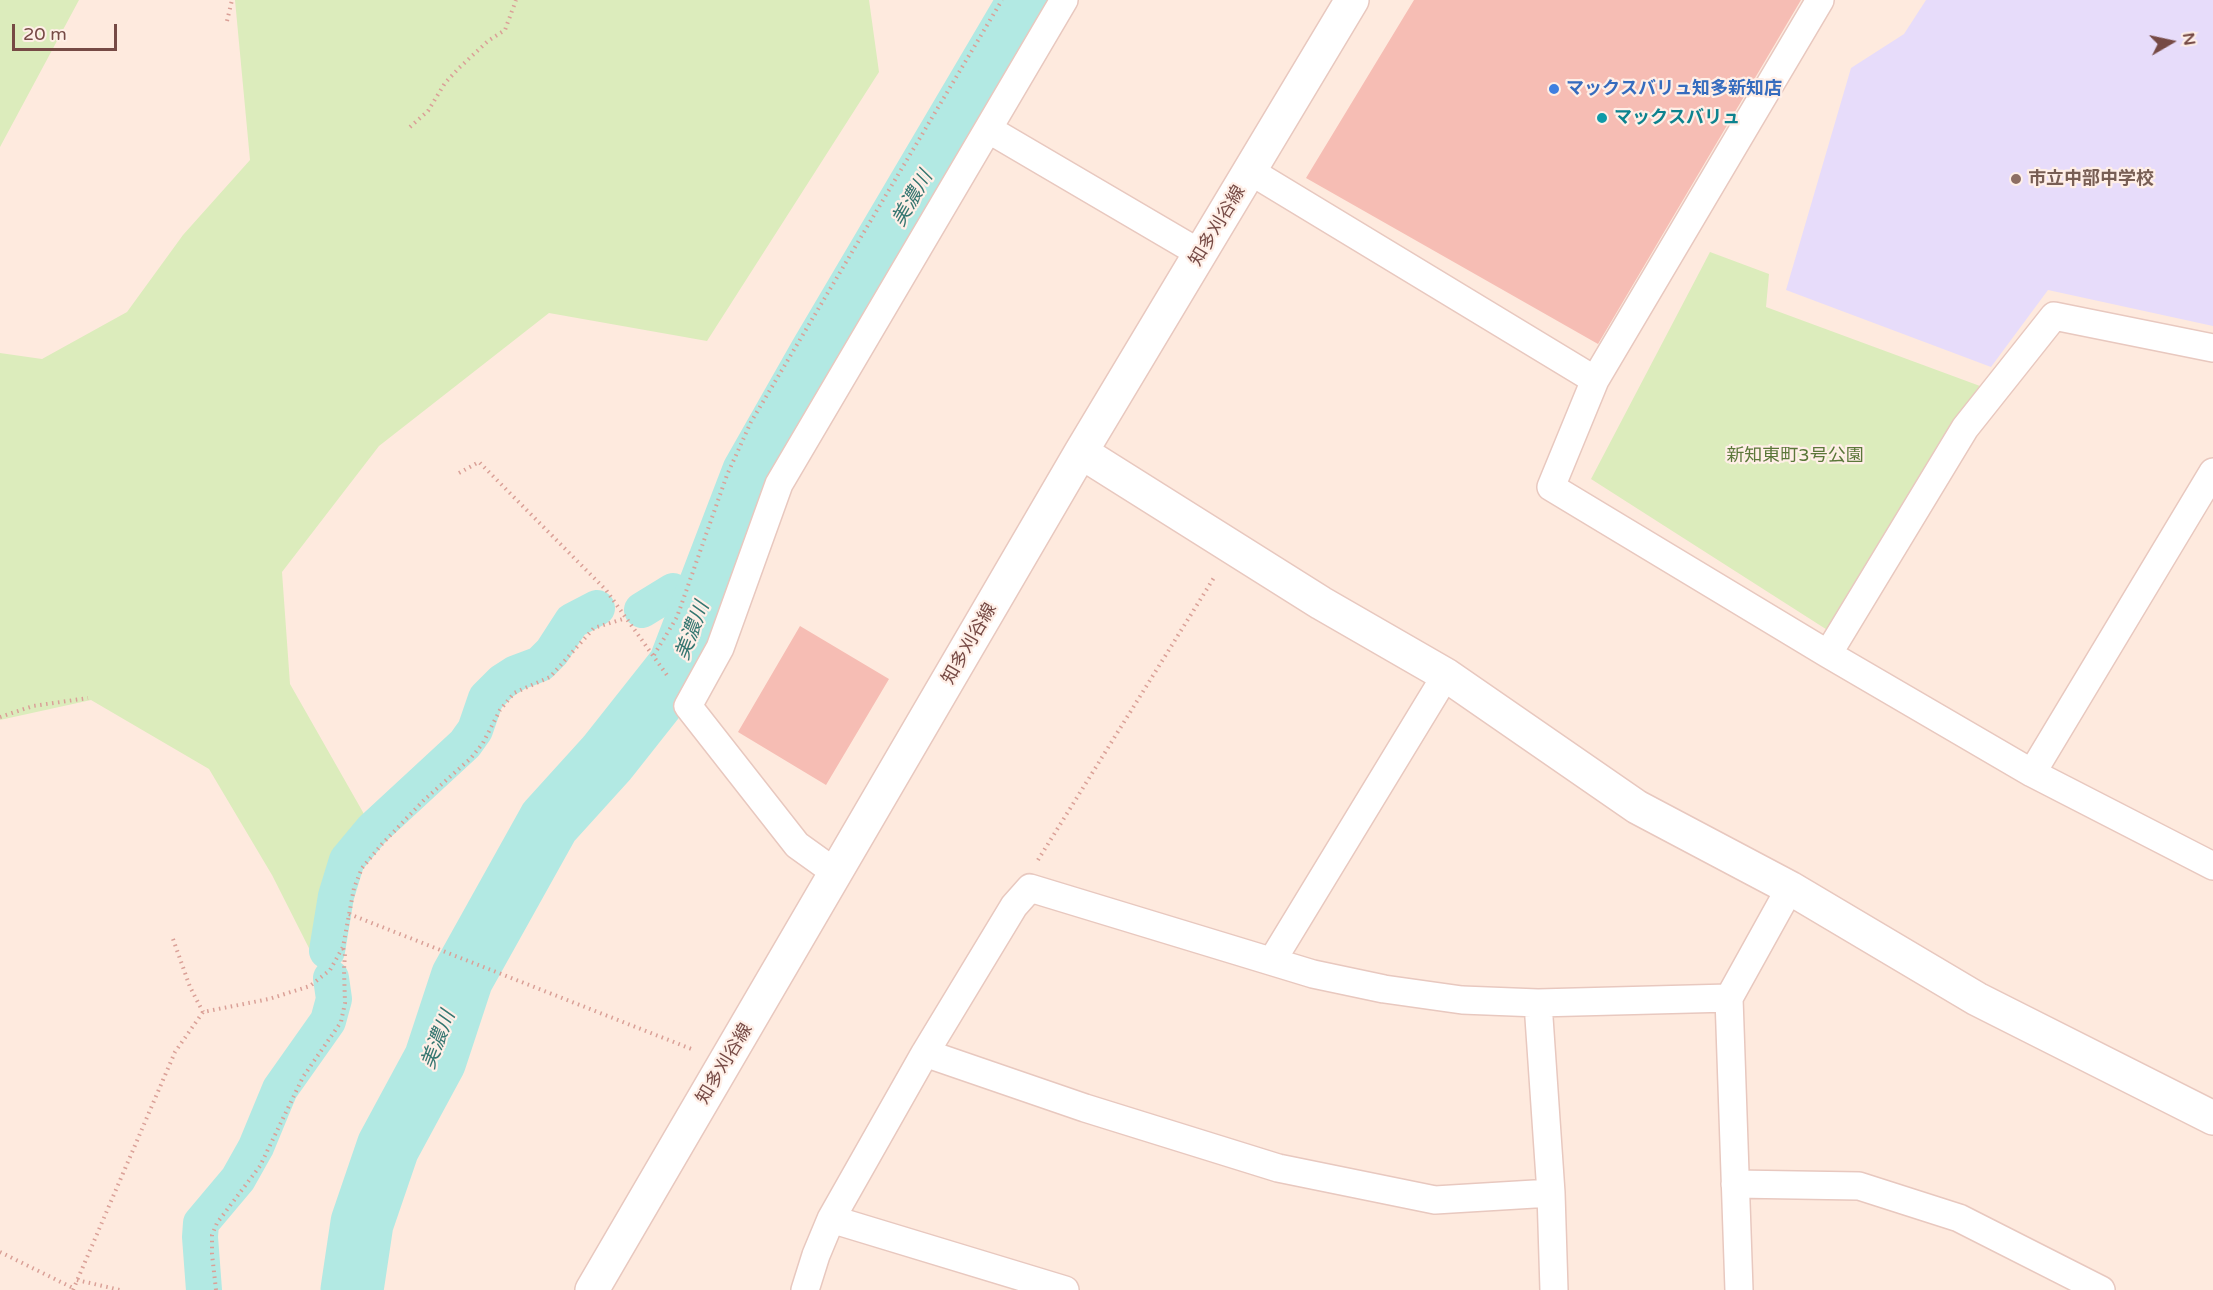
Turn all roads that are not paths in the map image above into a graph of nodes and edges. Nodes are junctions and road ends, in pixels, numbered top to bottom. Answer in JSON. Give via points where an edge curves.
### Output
{"nodes":[{"id":1,"x":1064,"y":0,"type":"edge"},
{"id":2,"x":1352,"y":0,"type":"edge"},
{"id":3,"x":1820,"y":0,"type":"edge"},
{"id":4,"x":988,"y":129,"type":"junction"},
{"id":5,"x":1250,"y":171,"type":"junction"},
{"id":6,"x":1201,"y":254,"type":"junction"},
{"id":7,"x":2213,"y":348,"type":"edge"},
{"id":8,"x":1595,"y":380,"type":"junction"},
{"id":9,"x":1081,"y":452,"type":"junction"},
{"id":10,"x":2213,"y":472,"type":"edge"},
{"id":11,"x":1828,"y":654,"type":"junction"},
{"id":12,"x":1446,"y":675,"type":"junction"},
{"id":13,"x":2032,"y":773,"type":"junction"},
{"id":14,"x":2213,"y":866,"type":"edge"},
{"id":15,"x":836,"y":873,"type":"junction"},
{"id":16,"x":1790,"y":888,"type":"junction"},
{"id":17,"x":1272,"y":961,"type":"junction"},
{"id":18,"x":1728,"y":998,"type":"junction"},
{"id":19,"x":1538,"y":1003,"type":"junction"},
{"id":20,"x":925,"y":1053,"type":"junction"},
{"id":21,"x":2213,"y":1118,"type":"edge"},
{"id":22,"x":1734,"y":1184,"type":"junction"},
{"id":23,"x":1551,"y":1193,"type":"junction"},
{"id":24,"x":831,"y":1219,"type":"junction"},
{"id":25,"x":592,"y":1290,"type":"edge"},
{"id":26,"x":805,"y":1290,"type":"edge"},
{"id":27,"x":1065,"y":1290,"type":"edge"},
{"id":28,"x":1554,"y":1290,"type":"edge"},
{"id":29,"x":1739,"y":1290,"type":"edge"},
{"id":30,"x":2101,"y":1290,"type":"edge"}],
"edges":[{"from":1,"to":4,"type":"street"},
{"from":2,"to":5,"type":"street","name":"知多刈谷線"},
{"from":3,"to":8,"type":"street"},
{"from":4,"to":6,"type":"street"},
{"from":4,"to":15,"type":"street","via":[[779,484],[720,648],[688,706],[797,845]]},
{"from":5,"to":6,"type":"street","name":"知多刈谷線"},
{"from":5,"to":8,"type":"street"},
{"from":6,"to":9,"type":"street","name":"知多刈谷線"},
{"from":7,"to":11,"type":"street","via":[[2054,316],[1965,428]]},
{"from":8,"to":11,"type":"street","via":[[1551,487]]},
{"from":9,"to":12,"type":"street","via":[[1321,603]]},
{"from":9,"to":15,"type":"street","name":"知多刈谷線"},
{"from":10,"to":13,"type":"street"},
{"from":11,"to":13,"type":"street"},
{"from":12,"to":16,"type":"street","via":[[1637,807]]},
{"from":12,"to":17,"type":"street"},
{"from":13,"to":14,"type":"street"},
{"from":15,"to":25,"type":"street","name":"知多刈谷線"},
{"from":16,"to":18,"type":"street"},
{"from":16,"to":21,"type":"street","via":[[1977,999]]},
{"from":17,"to":19,"type":"street","via":[[1384,989],[1462,1000]]},
{"from":17,"to":20,"type":"street","via":[[1030,888],[1014,906]]},
{"from":18,"to":19,"type":"street"},
{"from":18,"to":22,"type":"street"},
{"from":19,"to":23,"type":"street"},
{"from":20,"to":23,"type":"street","via":[[1278,1168],[1435,1200]]},
{"from":20,"to":24,"type":"street"},
{"from":22,"to":29,"type":"street"},
{"from":22,"to":30,"type":"street","via":[[1859,1186],[1959,1218]]},
{"from":23,"to":28,"type":"street"},
{"from":24,"to":26,"type":"street"},
{"from":24,"to":27,"type":"street"}]}
